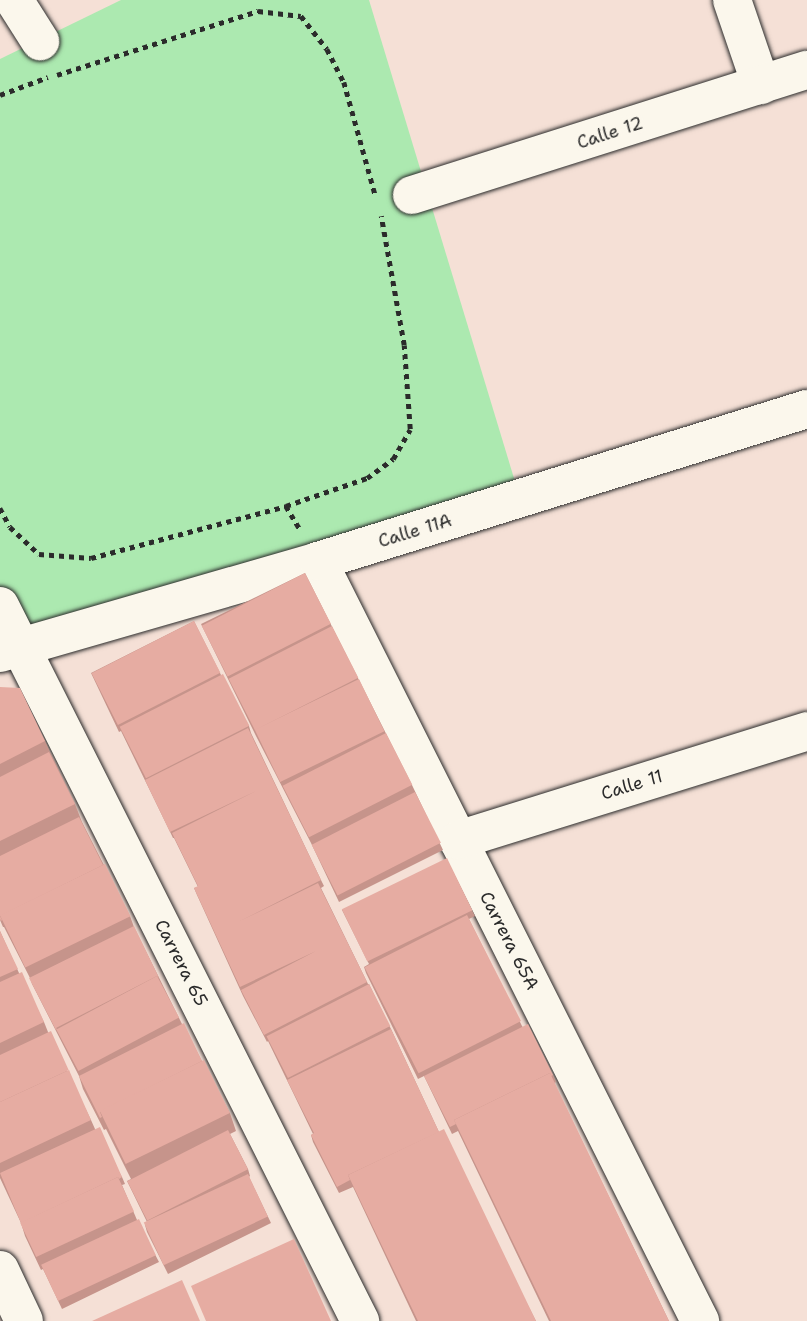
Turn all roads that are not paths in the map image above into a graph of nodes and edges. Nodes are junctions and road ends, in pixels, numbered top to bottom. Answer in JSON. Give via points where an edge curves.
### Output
{"nodes":[{"id":1,"x":13,"y":0,"type":"edge"},
{"id":2,"x":732,"y":0,"type":"edge"},
{"id":3,"x":40,"y":41,"type":"dead end"},
{"id":4,"x":807,"y":70,"type":"edge"},
{"id":5,"x":761,"y":85,"type":"junction"},
{"id":6,"x":412,"y":195,"type":"dead end"},
{"id":7,"x":807,"y":409,"type":"edge"},
{"id":8,"x":318,"y":561,"type":"junction"},
{"id":9,"x":0,"y":606,"type":"edge"},
{"id":10,"x":11,"y":649,"type":"edge"},
{"id":11,"x":807,"y":731,"type":"edge"},
{"id":12,"x":458,"y":840,"type":"junction"},
{"id":13,"x":0,"y":1270,"type":"edge"},
{"id":14,"x":24,"y":1321,"type":"edge"},
{"id":15,"x":360,"y":1321,"type":"edge"},
{"id":16,"x":700,"y":1321,"type":"edge"}],
"edges":[{"from":1,"to":3,"type":"street"},
{"from":2,"to":5,"type":"street"},
{"from":4,"to":5,"type":"street","name":"Calle 12"},
{"from":5,"to":6,"type":"street","name":"Calle 12"},
{"from":7,"to":8,"type":"street","name":"Calle 11A"},
{"from":8,"to":10,"type":"street","name":"Calle 11A"},
{"from":8,"to":12,"type":"street","name":"Carrera 65A"},
{"from":9,"to":10,"type":"street","name":"Carrera 65"},
{"from":10,"to":15,"type":"street","name":"Carrera 65"},
{"from":11,"to":12,"type":"street","name":"Calle 11"},
{"from":12,"to":16,"type":"street","name":"Carrera 65A"},
{"from":13,"to":14,"type":"street"}]}
